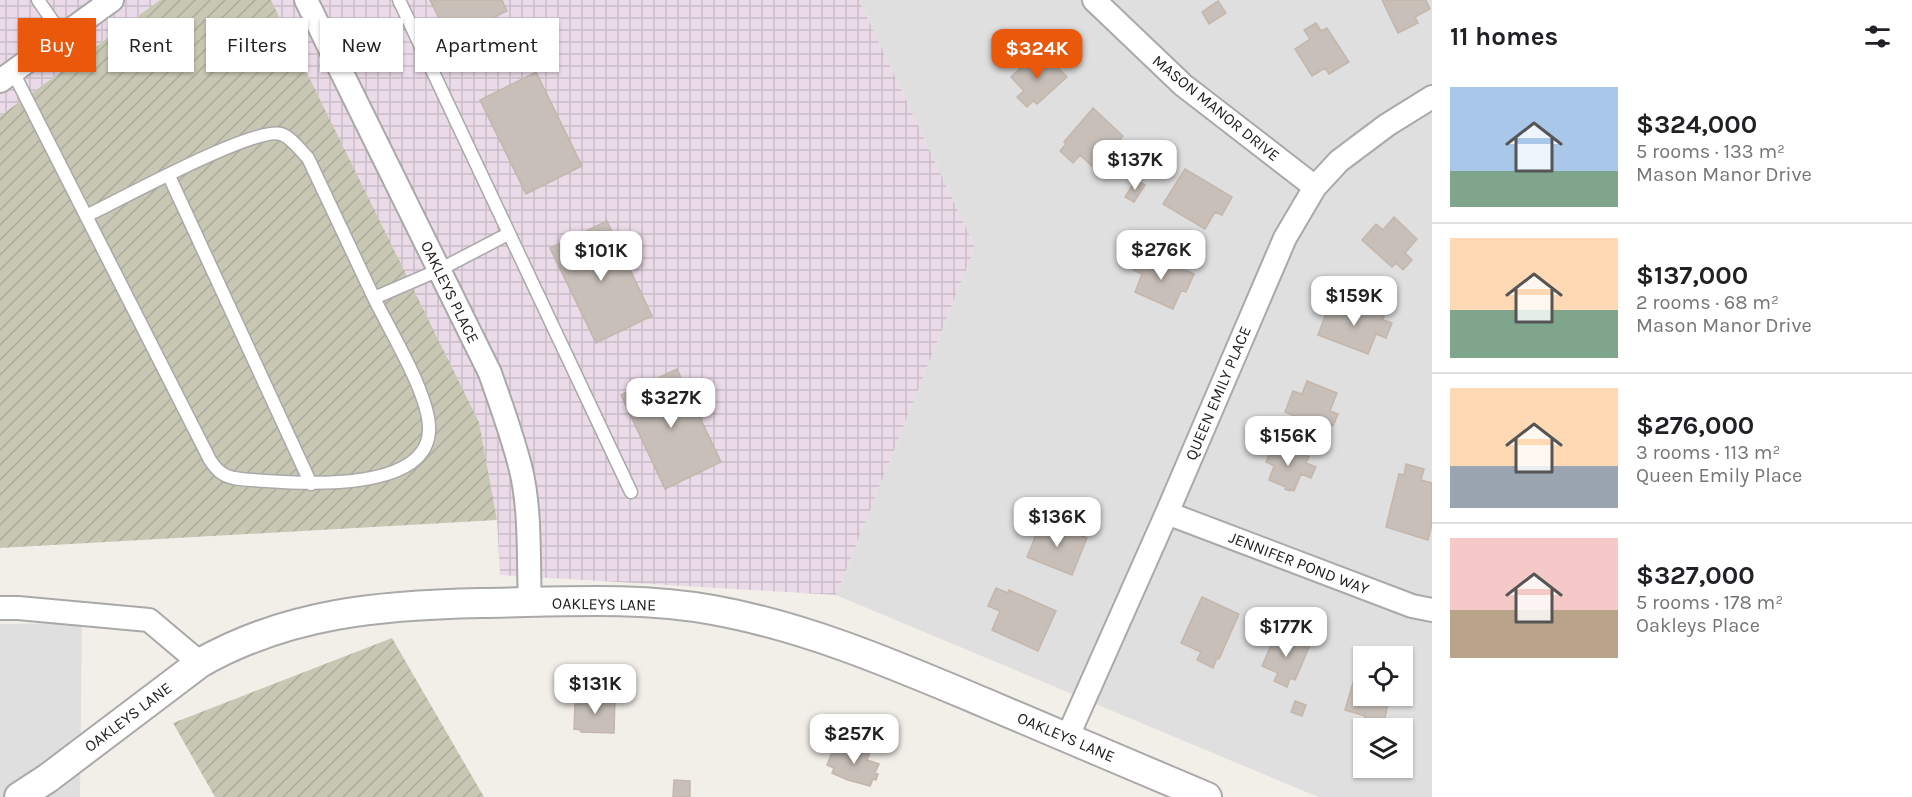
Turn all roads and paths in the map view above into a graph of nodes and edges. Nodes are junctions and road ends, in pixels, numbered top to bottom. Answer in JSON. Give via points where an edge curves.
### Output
{"nodes":[{"id":1,"x":38,"y":0,"type":"edge"},
{"id":2,"x":112,"y":0,"type":"edge"},
{"id":3,"x":306,"y":0,"type":"edge"},
{"id":4,"x":399,"y":0,"type":"edge"},
{"id":5,"x":1094,"y":0,"type":"edge"},
{"id":6,"x":50,"y":18,"type":"edge"},
{"id":7,"x":88,"y":18,"type":"edge"},
{"id":8,"x":6,"y":76,"type":"edge"},
{"id":9,"x":1432,"y":97,"type":"edge"},
{"id":10,"x":169,"y":176,"type":"junction"},
{"id":11,"x":1315,"y":187,"type":"junction"},
{"id":12,"x":86,"y":216,"type":"junction"},
{"id":13,"x":508,"y":234,"type":"junction"},
{"id":14,"x":439,"y":270,"type":"junction"},
{"id":15,"x":374,"y":298,"type":"junction"},
{"id":16,"x":311,"y":484,"type":"junction"},
{"id":17,"x":631,"y":492,"type":"dead end"},
{"id":18,"x":1167,"y":513,"type":"junction"},
{"id":19,"x":530,"y":603,"type":"junction"},
{"id":20,"x":0,"y":608,"type":"edge"},
{"id":21,"x":1432,"y":610,"type":"edge"},
{"id":22,"x":200,"y":663,"type":"junction"},
{"id":23,"x":1067,"y":738,"type":"junction"},
{"id":24,"x":19,"y":797,"type":"edge"},
{"id":25,"x":1207,"y":797,"type":"edge"}],
"edges":[{"from":1,"to":6,"type":"lane"},
{"from":2,"to":7,"type":"street"},
{"from":3,"to":14,"type":"street","name":"OAKLEYS PLACE"},
{"from":4,"to":13,"type":"lane"},
{"from":5,"to":11,"type":"street","name":"MASON MANOR DRIVE","via":[[1183,85]]},
{"from":8,"to":12,"type":"lane"},
{"from":9,"to":11,"type":"street","name":"QUEEN EMILY PLACE","via":[[1338,161]]},
{"from":10,"to":12,"type":"lane"},
{"from":10,"to":15,"type":"lane","via":[[228,146],[265,134],[281,134],[308,158]]},
{"from":10,"to":16,"type":"lane"},
{"from":11,"to":18,"type":"street","name":"QUEEN EMILY PLACE","via":[[1285,238]]},
{"from":12,"to":16,"type":"lane","via":[[219,472],[234,478]]},
{"from":13,"to":14,"type":"lane"},
{"from":13,"to":17,"type":"lane"},
{"from":14,"to":15,"type":"lane"},
{"from":14,"to":19,"type":"street","name":"OAKLEYS PLACE","via":[[490,373],[521,471]]},
{"from":15,"to":16,"type":"lane","via":[[422,395],[428,413],[426,449],[412,462],[378,478]]},
{"from":18,"to":21,"type":"street","name":"JENNIFER POND WAY"},
{"from":18,"to":23,"type":"street","name":"QUEEN EMILY PLACE"},
{"from":19,"to":22,"type":"street","name":"OAKLEYS LANE","via":[[444,604],[334,615],[264,632]]},
{"from":19,"to":23,"type":"street","name":"OAKLEYS LANE","via":[[680,605],[763,620],[812,634],[939,683]]},
{"from":20,"to":22,"type":"street","via":[[149,620]]},
{"from":22,"to":24,"type":"street","name":"OAKLEYS LANE"},
{"from":23,"to":25,"type":"street","name":"OAKLEYS LANE"}]}
